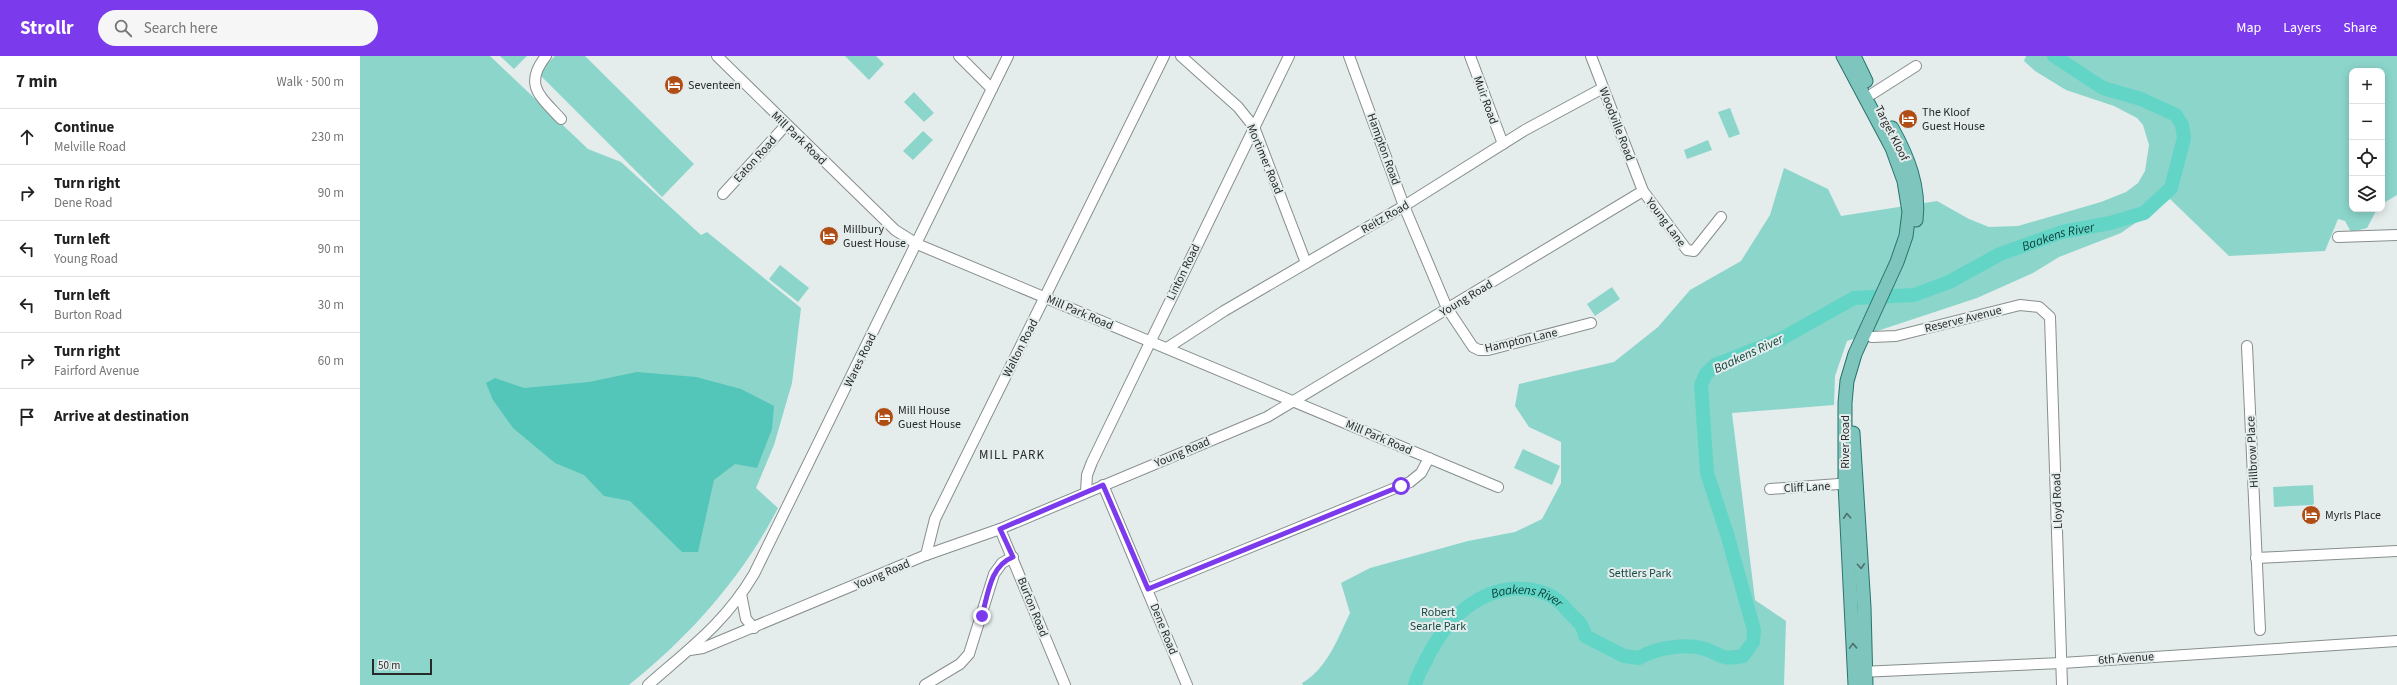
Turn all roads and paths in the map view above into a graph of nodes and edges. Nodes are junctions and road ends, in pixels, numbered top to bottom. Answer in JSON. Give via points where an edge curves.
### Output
{"nodes":[{"id":1,"x":546,"y":56,"type":"edge"},
{"id":2,"x":716,"y":56,"type":"edge"},
{"id":3,"x":959,"y":56,"type":"edge"},
{"id":4,"x":1008,"y":56,"type":"edge"},
{"id":5,"x":1164,"y":56,"type":"edge"},
{"id":6,"x":1181,"y":56,"type":"edge"},
{"id":7,"x":1289,"y":56,"type":"edge"},
{"id":8,"x":1349,"y":56,"type":"edge"},
{"id":9,"x":1470,"y":56,"type":"edge"},
{"id":10,"x":1591,"y":56,"type":"edge"},
{"id":11,"x":1843,"y":56,"type":"edge"},
{"id":12,"x":1854,"y":56,"type":"edge"},
{"id":13,"x":1916,"y":66,"type":"dead end"},
{"id":14,"x":1602,"y":88,"type":"junction"},
{"id":15,"x":992,"y":89,"type":"junction"},
{"id":16,"x":1872,"y":94,"type":"junction"},
{"id":17,"x":561,"y":119,"type":"dead end"},
{"id":18,"x":786,"y":125,"type":"junction"},
{"id":19,"x":1254,"y":127,"type":"junction"},
{"id":20,"x":1503,"y":144,"type":"junction"},
{"id":21,"x":1643,"y":191,"type":"junction"},
{"id":22,"x":723,"y":194,"type":"dead end"},
{"id":23,"x":1404,"y":206,"type":"junction"},
{"id":24,"x":1913,"y":212,"type":"junction"},
{"id":25,"x":1721,"y":217,"type":"dead end"},
{"id":26,"x":2397,"y":235,"type":"edge"},
{"id":27,"x":2338,"y":237,"type":"dead end"},
{"id":28,"x":917,"y":244,"type":"junction"},
{"id":29,"x":1306,"y":263,"type":"junction"},
{"id":30,"x":1046,"y":297,"type":"junction"},
{"id":31,"x":1447,"y":308,"type":"junction"},
{"id":32,"x":2050,"y":317,"type":"joint"},
{"id":33,"x":1591,"y":323,"type":"dead end"},
{"id":34,"x":1870,"y":335,"type":"junction"},
{"id":35,"x":1149,"y":341,"type":"junction"},
{"id":36,"x":2247,"y":346,"type":"dead end"},
{"id":37,"x":1167,"y":348,"type":"junction"},
{"id":38,"x":1293,"y":400,"type":"junction"},
{"id":39,"x":1429,"y":458,"type":"junction"},
{"id":40,"x":1850,"y":484,"type":"junction"},
{"id":41,"x":1103,"y":485,"type":"junction"},
{"id":42,"x":1498,"y":487,"type":"dead end"},
{"id":43,"x":1770,"y":489,"type":"dead end"},
{"id":44,"x":1086,"y":491,"type":"junction"},
{"id":45,"x":1000,"y":529,"type":"junction"},
{"id":46,"x":2397,"y":551,"type":"edge"},
{"id":47,"x":926,"y":555,"type":"junction"},
{"id":48,"x":1013,"y":557,"type":"junction"},
{"id":49,"x":2256,"y":558,"type":"junction"},
{"id":50,"x":1148,"y":589,"type":"junction"},
{"id":51,"x":741,"y":594,"type":"junction"},
{"id":52,"x":754,"y":628,"type":"junction"},
{"id":53,"x":2260,"y":630,"type":"dead end"},
{"id":54,"x":2397,"y":641,"type":"edge"},
{"id":55,"x":690,"y":650,"type":"junction"},
{"id":56,"x":2062,"y":663,"type":"junction"},
{"id":57,"x":1858,"y":676,"type":"edge"},
{"id":58,"x":648,"y":685,"type":"edge"},
{"id":59,"x":925,"y":685,"type":"edge"},
{"id":60,"x":1065,"y":685,"type":"edge"},
{"id":61,"x":1187,"y":685,"type":"edge"},
{"id":62,"x":1866,"y":685,"type":"edge"},
{"id":63,"x":2062,"y":685,"type":"edge"}],
"edges":[{"from":1,"to":17,"type":"street","via":[[536,69],[535,86]]},
{"from":2,"to":18,"type":"street","name":"Mill Park Road"},
{"from":3,"to":15,"type":"street"},
{"from":4,"to":15,"type":"street","name":"Wares Road"},
{"from":5,"to":30,"type":"street","name":"Walton Road"},
{"from":6,"to":19,"type":"street","name":"Mortimer Road","via":[[1238,107]]},
{"from":7,"to":19,"type":"street","name":"Linton Road"},
{"from":8,"to":23,"type":"street","name":"Hampton Road"},
{"from":9,"to":20,"type":"street","name":"Muir Road"},
{"from":10,"to":14,"type":"street","name":"Woodville Road"},
{"from":11,"to":24,"type":"main road","name":"Target Kloof","via":[[1892,148]]},
{"from":12,"to":16,"type":"main road","name":"Target Kloof"},
{"from":13,"to":16,"type":"street"},
{"from":14,"to":20,"type":"street","name":"Reitz Road"},
{"from":14,"to":21,"type":"street","name":"Woodville Road"},
{"from":15,"to":28,"type":"street","name":"Wares Road"},
{"from":16,"to":24,"type":"main road","name":"Target Kloof","via":[[1903,149],[1914,180]]},
{"from":18,"to":22,"type":"street","name":"Eaton Road"},
{"from":18,"to":28,"type":"street","name":"Mill Park Road","via":[[895,230]]},
{"from":19,"to":29,"type":"street","name":"Mortimer Road"},
{"from":19,"to":35,"type":"street","name":"Linton Road"},
{"from":20,"to":23,"type":"street","name":"Reitz Road"},
{"from":21,"to":25,"type":"street","name":"Young Lane","via":[[1687,250],[1698,247]]},
{"from":21,"to":31,"type":"street","name":"Young Road"},
{"from":23,"to":29,"type":"street","name":"Reitz Road"},
{"from":23,"to":31,"type":"street","name":"Hampton Road"},
{"from":24,"to":34,"type":"main road","name":"River Road"},
{"from":26,"to":27,"type":"street"},
{"from":28,"to":30,"type":"street","name":"Mill Park Road"},
{"from":28,"to":51,"type":"street","name":"Wares Road","via":[[764,556]]},
{"from":29,"to":37,"type":"street","name":"Reitz Road"},
{"from":30,"to":35,"type":"street","name":"Mill Park Road"},
{"from":30,"to":47,"type":"street","name":"Walton Road","via":[[935,519]]},
{"from":31,"to":33,"type":"street","name":"Hampton Lane","via":[[1473,347],[1483,350]]},
{"from":31,"to":38,"type":"street","name":"Young Road"},
{"from":32,"to":34,"type":"street","name":"Reserve Avenue","via":[[2039,307],[2020,305],[1896,336]]},
{"from":32,"to":56,"type":"street","name":"Lloyd Road"},
{"from":34,"to":40,"type":"main road","name":"River Road","via":[[1855,354],[1847,381],[1845,403]]},
{"from":35,"to":37,"type":"street","name":"Mill Park Road"},
{"from":35,"to":44,"type":"street","name":"Linton Road","via":[[1092,462],[1087,475]]},
{"from":36,"to":49,"type":"street","name":"Hillbrow Place"},
{"from":37,"to":38,"type":"street","name":"Mill Park Road"},
{"from":38,"to":39,"type":"street","name":"Mill Park Road"},
{"from":38,"to":41,"type":"street","name":"Young Road","via":[[1267,417]]},
{"from":39,"to":42,"type":"street","name":"Mill Park Road"},
{"from":39,"to":50,"type":"street","via":[[1421,472],[1410,482]]},
{"from":40,"to":43,"type":"street","name":"Cliff Lane"},
{"from":40,"to":57,"type":"main road","name":"River Road","via":[[1858,608]]},
{"from":41,"to":44,"type":"street","name":"Young Road"},
{"from":41,"to":50,"type":"street","name":"Dene Road"},
{"from":44,"to":45,"type":"street","name":"Young Road"},
{"from":45,"to":47,"type":"street","name":"Young Road"},
{"from":45,"to":48,"type":"street","name":"Burton Road"},
{"from":46,"to":49,"type":"street"},
{"from":47,"to":52,"type":"street","name":"Young Road"},
{"from":48,"to":59,"type":"street","via":[[1002,563],[994,574],[969,654],[960,664]]},
{"from":48,"to":60,"type":"street","name":"Burton Road"},
{"from":49,"to":53,"type":"street","name":"Hillbrow Place"},
{"from":50,"to":61,"type":"street","name":"Dene Road"},
{"from":51,"to":52,"type":"street","via":[[746,619]]},
{"from":51,"to":55,"type":"street","name":"Wares Road","via":[[718,623]]},
{"from":52,"to":55,"type":"street","name":"Young Road","via":[[703,648]]},
{"from":54,"to":56,"type":"street","name":"6th Avenue"},
{"from":55,"to":58,"type":"street","name":"Wares Road"},
{"from":56,"to":57,"type":"street","name":"6th Avenue"},
{"from":56,"to":63,"type":"street","name":"Lloyd Road"},
{"from":57,"to":62,"type":"main road","name":"River Road"}]}
